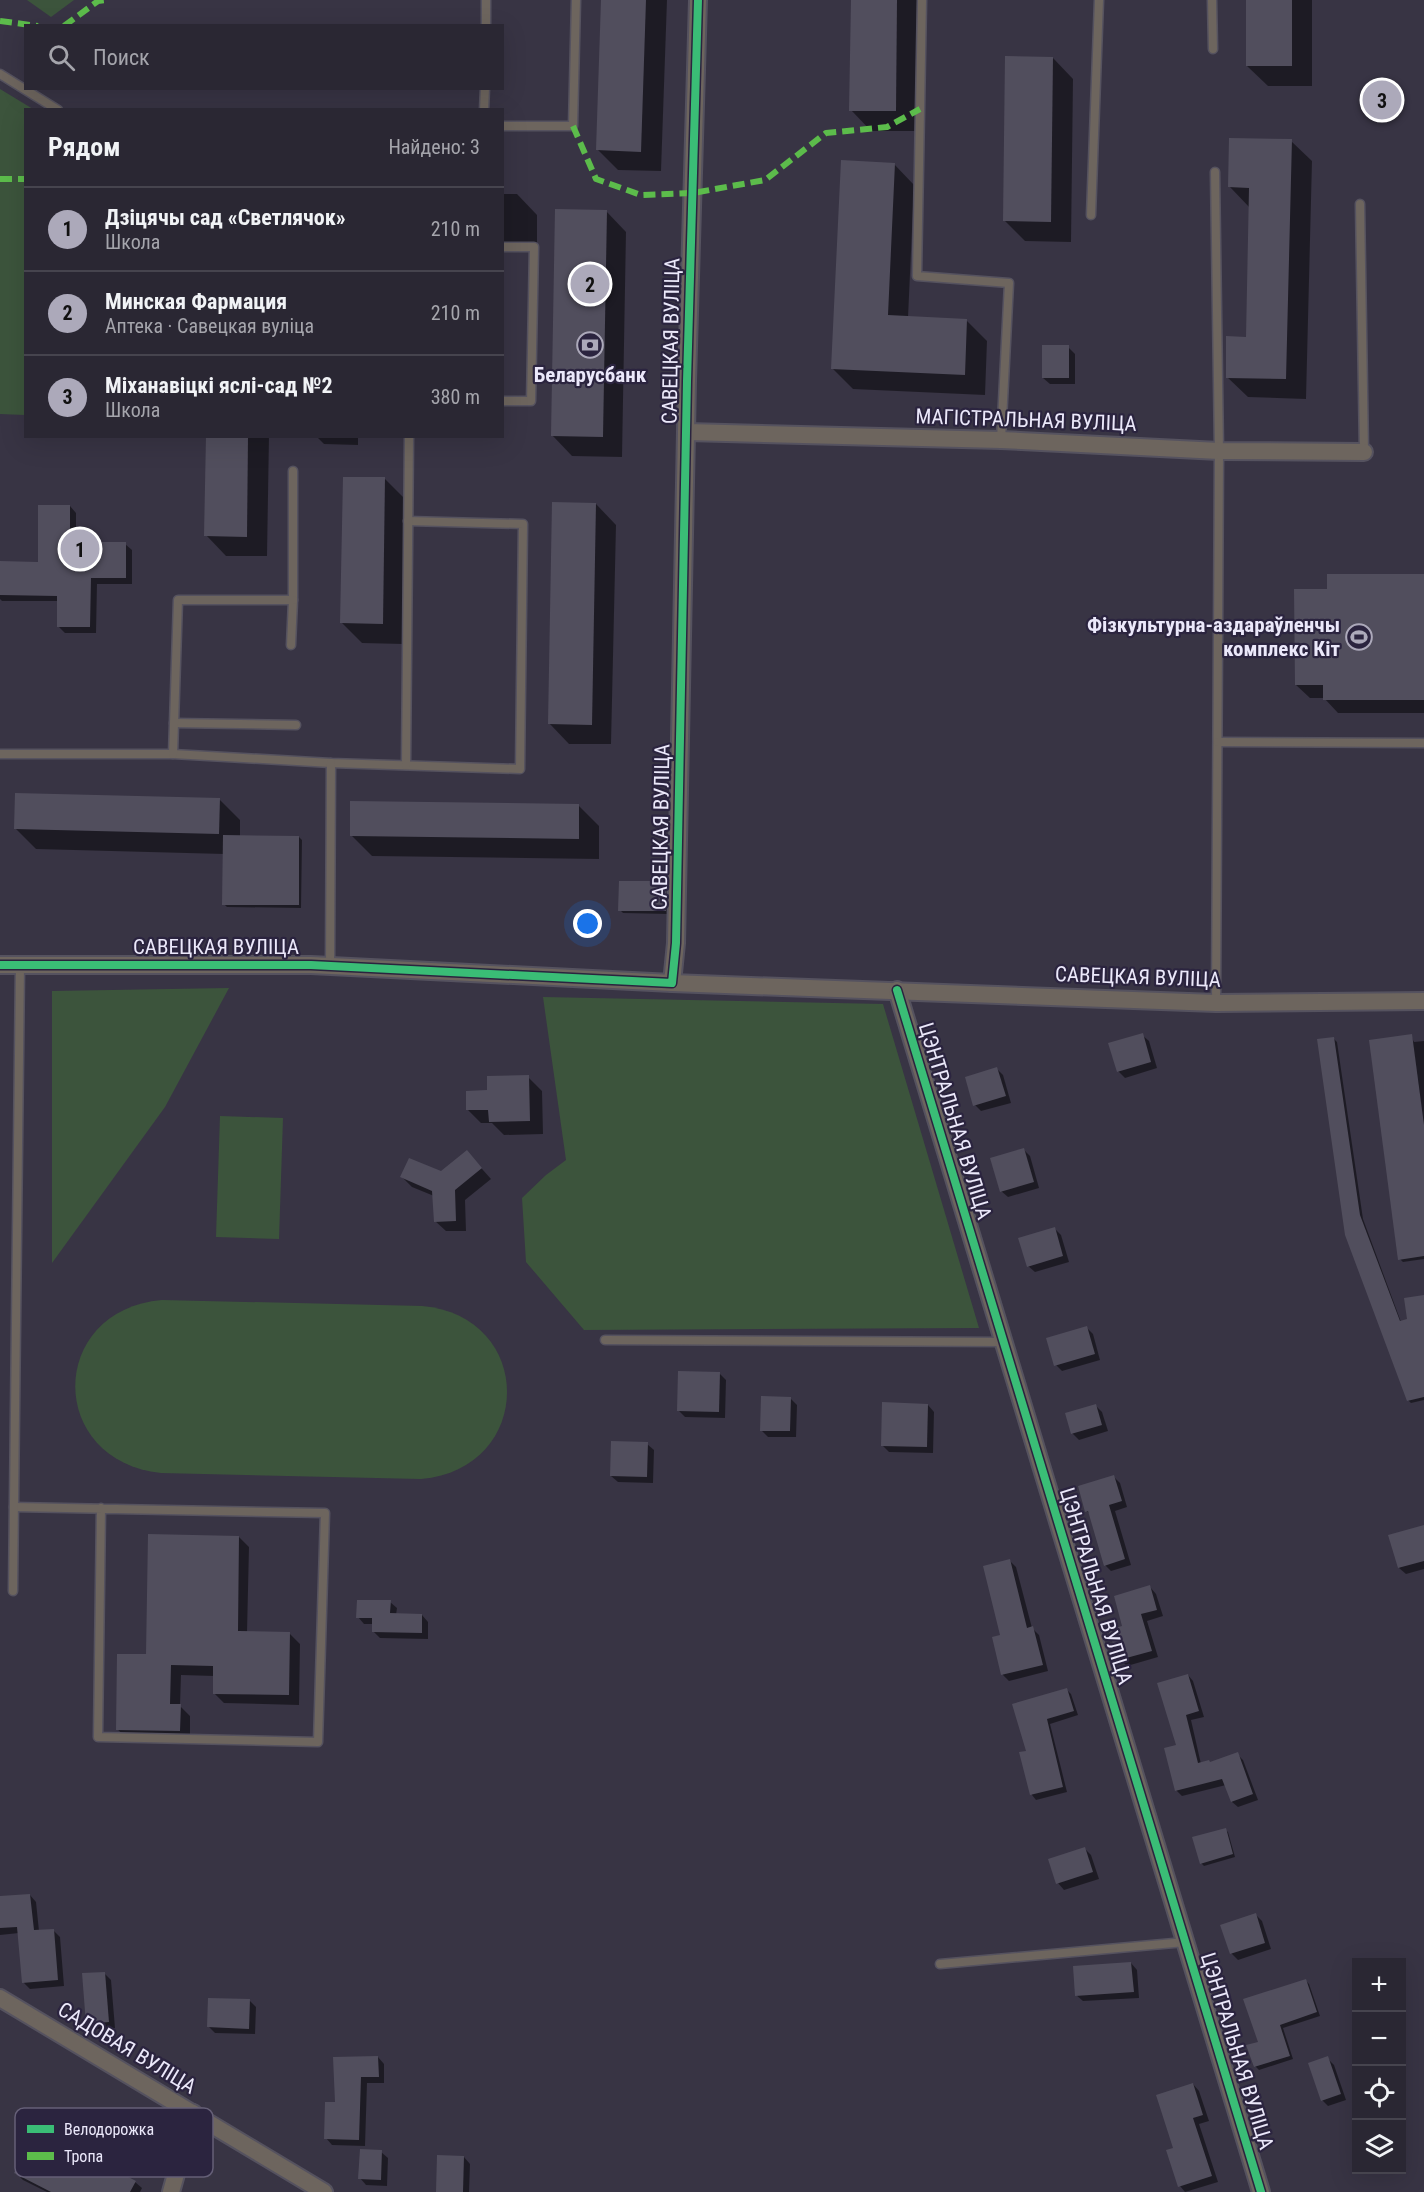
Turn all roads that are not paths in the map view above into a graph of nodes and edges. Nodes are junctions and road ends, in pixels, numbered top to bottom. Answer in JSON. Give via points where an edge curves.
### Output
{"nodes":[{"id":1,"x":486,"y":0,"type":"edge"},
{"id":2,"x":576,"y":0,"type":"edge"},
{"id":3,"x":698,"y":0,"type":"edge"},
{"id":4,"x":922,"y":0,"type":"edge"},
{"id":5,"x":1099,"y":0,"type":"edge"},
{"id":6,"x":1212,"y":0,"type":"edge"},
{"id":7,"x":486,"y":24,"type":"edge"},
{"id":8,"x":1213,"y":49,"type":"dead end"},
{"id":9,"x":0,"y":74,"type":"edge"},
{"id":10,"x":24,"y":89,"type":"edge"},
{"id":11,"x":26,"y":90,"type":"edge"},
{"id":12,"x":485,"y":90,"type":"edge"},
{"id":13,"x":55,"y":108,"type":"edge"},
{"id":14,"x":484,"y":108,"type":"edge"},
{"id":15,"x":504,"y":126,"type":"edge"},
{"id":16,"x":1215,"y":172,"type":"dead end"},
{"id":17,"x":1360,"y":204,"type":"dead end"},
{"id":18,"x":1091,"y":215,"type":"dead end"},
{"id":19,"x":504,"y":247,"type":"edge"},
{"id":20,"x":504,"y":401,"type":"edge"},
{"id":21,"x":687,"y":432,"type":"junction"},
{"id":22,"x":409,"y":438,"type":"edge"},
{"id":23,"x":1001,"y":440,"type":"junction"},
{"id":24,"x":1219,"y":451,"type":"junction"},
{"id":25,"x":1364,"y":452,"type":"joint"},
{"id":26,"x":293,"y":471,"type":"dead end"},
{"id":27,"x":408,"y":520,"type":"junction"},
{"id":28,"x":293,"y":600,"type":"junction"},
{"id":29,"x":291,"y":645,"type":"dead end"},
{"id":30,"x":174,"y":723,"type":"junction"},
{"id":31,"x":296,"y":725,"type":"dead end"},
{"id":32,"x":1218,"y":742,"type":"junction"},
{"id":33,"x":1424,"y":743,"type":"edge"},
{"id":34,"x":0,"y":754,"type":"edge"},
{"id":35,"x":173,"y":754,"type":"junction"},
{"id":36,"x":331,"y":763,"type":"junction"},
{"id":37,"x":406,"y":765,"type":"junction"},
{"id":38,"x":0,"y":965,"type":"edge"},
{"id":39,"x":20,"y":966,"type":"junction"},
{"id":40,"x":330,"y":966,"type":"junction"},
{"id":41,"x":672,"y":983,"type":"junction"},
{"id":42,"x":897,"y":990,"type":"junction"},
{"id":43,"x":1424,"y":1001,"type":"edge"},
{"id":44,"x":1216,"y":1003,"type":"junction"},
{"id":45,"x":605,"y":1340,"type":"dead end"},
{"id":46,"x":1003,"y":1342,"type":"junction"},
{"id":47,"x":14,"y":1507,"type":"junction"},
{"id":48,"x":101,"y":1508,"type":"junction"},
{"id":49,"x":13,"y":1591,"type":"dead end"},
{"id":50,"x":1185,"y":1942,"type":"junction"},
{"id":51,"x":940,"y":1964,"type":"dead end"},
{"id":52,"x":0,"y":1998,"type":"edge"},
{"id":53,"x":185,"y":2108,"type":"edge"},
{"id":54,"x":213,"y":2125,"type":"edge"},
{"id":55,"x":175,"y":2177,"type":"edge"},
{"id":56,"x":171,"y":2192,"type":"edge"},
{"id":57,"x":324,"y":2192,"type":"edge"},
{"id":58,"x":1261,"y":2192,"type":"edge"}],
"edges":[{"from":1,"to":7,"type":"lane"},
{"from":2,"to":15,"type":"lane","via":[[573,126]]},
{"from":3,"to":21,"type":"street","name":"САВЕЦКАЯ ВУЛІЦА"},
{"from":4,"to":23,"type":"lane","via":[[917,276],[1009,283]]},
{"from":5,"to":18,"type":"lane"},
{"from":6,"to":8,"type":"lane"},
{"from":9,"to":10,"type":"lane"},
{"from":11,"to":13,"type":"lane"},
{"from":12,"to":14,"type":"lane"},
{"from":16,"to":24,"type":"lane"},
{"from":17,"to":25,"type":"lane"},
{"from":19,"to":20,"type":"lane","via":[[534,248],[531,401]]},
{"from":21,"to":23,"type":"street","name":"МАГІСТРАЛЬНАЯ ВУЛІЦА"},
{"from":21,"to":41,"type":"street","name":"САВЕЦКАЯ ВУЛІЦА"},
{"from":22,"to":27,"type":"lane"},
{"from":23,"to":24,"type":"street","name":"МАГІСТРАЛЬНАЯ ВУЛІЦА"},
{"from":24,"to":25,"type":"street","name":"МАГІСТРАЛЬНАЯ ВУЛІЦА"},
{"from":24,"to":32,"type":"lane"},
{"from":26,"to":28,"type":"lane"},
{"from":27,"to":37,"type":"lane"},
{"from":27,"to":37,"type":"lane","via":[[523,524],[520,769]]},
{"from":28,"to":29,"type":"lane"},
{"from":28,"to":30,"type":"lane","via":[[178,600]]},
{"from":30,"to":31,"type":"lane"},
{"from":30,"to":35,"type":"lane"},
{"from":32,"to":33,"type":"lane"},
{"from":32,"to":44,"type":"lane"},
{"from":34,"to":35,"type":"lane"},
{"from":35,"to":36,"type":"lane"},
{"from":36,"to":37,"type":"lane"},
{"from":36,"to":40,"type":"lane"},
{"from":38,"to":39,"type":"street","name":"САВЕЦКАЯ ВУЛІЦА"},
{"from":39,"to":40,"type":"street","name":"САВЕЦКАЯ ВУЛІЦА"},
{"from":39,"to":47,"type":"lane"},
{"from":40,"to":41,"type":"street","name":"САВЕЦКАЯ ВУЛІЦА"},
{"from":41,"to":42,"type":"street","name":"САВЕЦКАЯ ВУЛІЦА"},
{"from":42,"to":44,"type":"street","name":"САВЕЦКАЯ ВУЛІЦА"},
{"from":42,"to":46,"type":"street","name":"ЦЭНТРАЛЬНАЯ ВУЛІЦА"},
{"from":43,"to":44,"type":"street","name":"САВЕЦКАЯ ВУЛІЦА"},
{"from":45,"to":46,"type":"lane"},
{"from":46,"to":50,"type":"street","name":"ЦЭНТРАЛЬНАЯ ВУЛІЦА"},
{"from":47,"to":48,"type":"lane"},
{"from":47,"to":49,"type":"lane"},
{"from":48,"to":48,"type":"lane","via":[[325,1513],[318,1742],[98,1737]]},
{"from":50,"to":51,"type":"lane"},
{"from":50,"to":58,"type":"street","name":"ЦЭНТРАЛЬНАЯ ВУЛІЦА"},
{"from":52,"to":53,"type":"street","name":"САДОВАЯ ВУЛІЦА"},
{"from":54,"to":57,"type":"street","name":"САДОВАЯ ВУЛІЦА"},
{"from":55,"to":56,"type":"street"}]}
